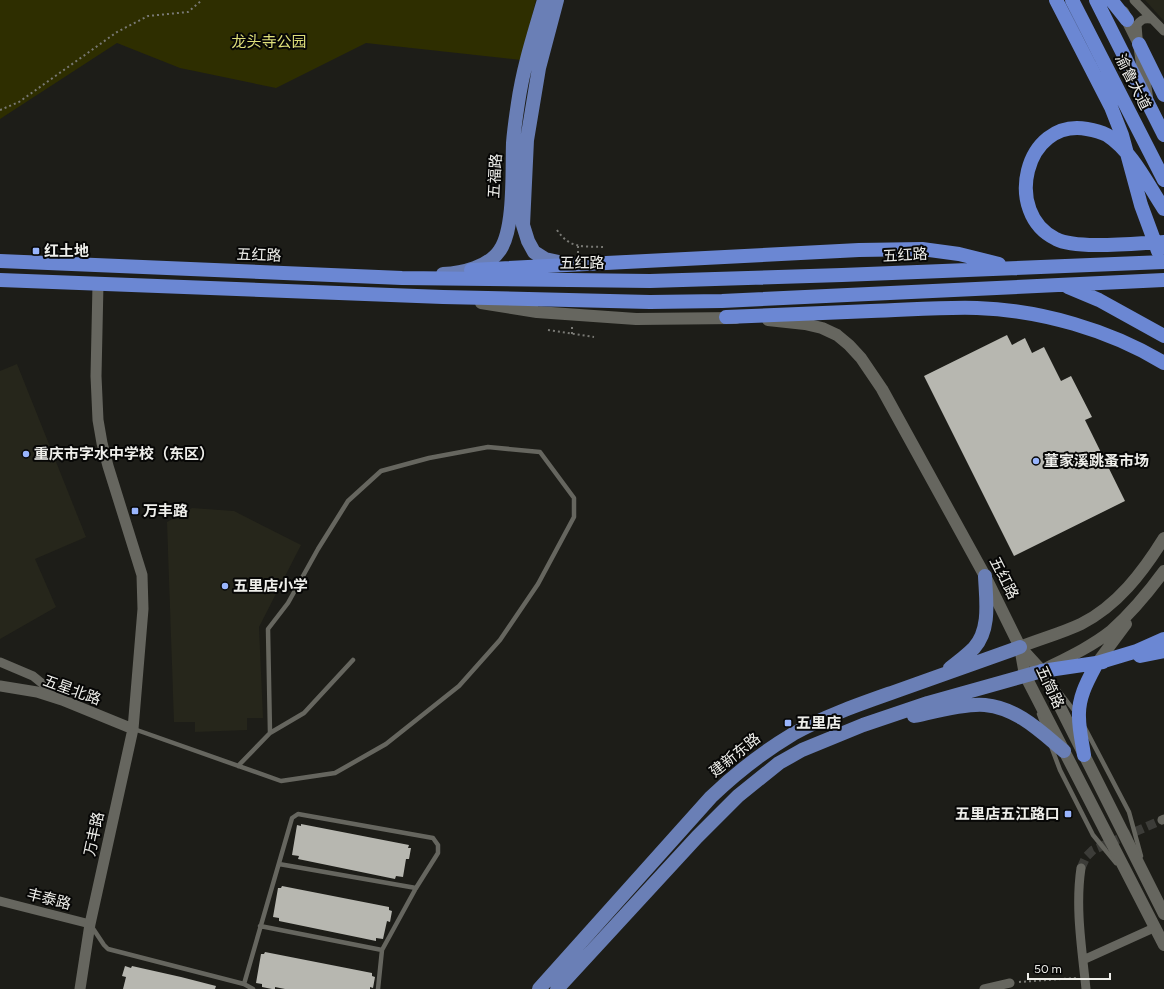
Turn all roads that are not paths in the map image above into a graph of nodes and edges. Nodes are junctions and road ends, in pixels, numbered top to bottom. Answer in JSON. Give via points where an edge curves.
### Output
{"nodes":[{"id":1,"x":544,"y":0,"type":"edge"},
{"id":2,"x":557,"y":0,"type":"edge"},
{"id":3,"x":1056,"y":0,"type":"edge"},
{"id":4,"x":1072,"y":0,"type":"edge"},
{"id":5,"x":1096,"y":0,"type":"edge"},
{"id":6,"x":1111,"y":0,"type":"edge"},
{"id":7,"x":1118,"y":0,"type":"edge"},
{"id":8,"x":1134,"y":0,"type":"edge"},
{"id":9,"x":1152,"y":19,"type":"junction"},
{"id":10,"x":1127,"y":20,"type":"junction"},
{"id":11,"x":1164,"y":31,"type":"edge"},
{"id":12,"x":1139,"y":44,"type":"junction"},
{"id":13,"x":1164,"y":95,"type":"edge"},
{"id":14,"x":1148,"y":105,"type":"junction"},
{"id":15,"x":1162,"y":132,"type":"edge"},
{"id":16,"x":1164,"y":180,"type":"edge"},
{"id":17,"x":1164,"y":209,"type":"edge"},
{"id":18,"x":1164,"y":242,"type":"edge"},
{"id":19,"x":0,"y":261,"type":"edge"},
{"id":20,"x":1164,"y":262,"type":"edge"},
{"id":21,"x":580,"y":265,"type":"junction"},
{"id":22,"x":1164,"y":267,"type":"edge"},
{"id":23,"x":471,"y":270,"type":"junction"},
{"id":24,"x":402,"y":278,"type":"junction"},
{"id":25,"x":0,"y":280,"type":"edge"},
{"id":26,"x":1164,"y":280,"type":"edge"},
{"id":27,"x":98,"y":284,"type":"junction"},
{"id":28,"x":443,"y":297,"type":"junction"},
{"id":29,"x":726,"y":318,"type":"junction"},
{"id":30,"x":1164,"y":336,"type":"edge"},
{"id":31,"x":1164,"y":363,"type":"edge"},
{"id":32,"x":1164,"y":538,"type":"edge"},
{"id":33,"x":1164,"y":571,"type":"edge"},
{"id":34,"x":985,"y":576,"type":"junction"},
{"id":35,"x":1144,"y":599,"type":"junction"},
{"id":36,"x":1164,"y":639,"type":"edge"},
{"id":37,"x":1020,"y":647,"type":"junction"},
{"id":38,"x":1164,"y":651,"type":"edge"},
{"id":39,"x":353,"y":660,"type":"dead end"},
{"id":40,"x":0,"y":662,"type":"edge"},
{"id":41,"x":1097,"y":663,"type":"junction"},
{"id":42,"x":1042,"y":670,"type":"junction"},
{"id":43,"x":945,"y":673,"type":"junction"},
{"id":44,"x":1025,"y":675,"type":"junction"},
{"id":45,"x":0,"y":686,"type":"edge"},
{"id":46,"x":62,"y":700,"type":"junction"},
{"id":47,"x":928,"y":703,"type":"junction"},
{"id":48,"x":1079,"y":716,"type":"junction"},
{"id":49,"x":863,"y":725,"type":"junction"},
{"id":50,"x":133,"y":729,"type":"junction"},
{"id":51,"x":270,"y":733,"type":"junction"},
{"id":52,"x":1048,"y":738,"type":"junction"},
{"id":53,"x":1064,"y":751,"type":"junction"},
{"id":54,"x":1084,"y":755,"type":"junction"},
{"id":55,"x":238,"y":766,"type":"junction"},
{"id":56,"x":279,"y":864,"type":"junction"},
{"id":57,"x":1081,"y":868,"type":"tunnel mouth"},
{"id":58,"x":1147,"y":879,"type":"junction"},
{"id":59,"x":1132,"y":882,"type":"junction"},
{"id":60,"x":416,"y":888,"type":"junction"},
{"id":61,"x":0,"y":900,"type":"edge"},
{"id":62,"x":1164,"y":914,"type":"edge"},
{"id":63,"x":90,"y":924,"type":"junction"},
{"id":64,"x":260,"y":926,"type":"junction"},
{"id":65,"x":1156,"y":927,"type":"junction"},
{"id":66,"x":1164,"y":944,"type":"edge"},
{"id":67,"x":382,"y":950,"type":"junction"},
{"id":68,"x":1083,"y":960,"type":"junction"},
{"id":69,"x":1010,"y":983,"type":"road end"},
{"id":70,"x":244,"y":984,"type":"junction"},
{"id":71,"x":80,"y":989,"type":"edge"},
{"id":72,"x":253,"y":989,"type":"edge"},
{"id":73,"x":378,"y":989,"type":"edge"},
{"id":74,"x":539,"y":989,"type":"edge"},
{"id":75,"x":557,"y":989,"type":"edge"},
{"id":76,"x":984,"y":989,"type":"edge"},
{"id":77,"x":1086,"y":989,"type":"edge"}],
"edges":[{"from":1,"to":23,"type":"main road","name":"五福路","via":[[524,68],[518,102],[513,140],[510,225],[500,251],[490,260]]},
{"from":2,"to":21,"type":"main road","name":"五福路","via":[[539,68],[527,140],[523,225],[534,252],[545,260]]},
{"from":3,"to":22,"type":"highway","via":[[1114,114]]},
{"from":4,"to":16,"type":"highway","name":"渝鲁大道"},
{"from":5,"to":14,"type":"highway","name":"渝鲁大道"},
{"from":6,"to":10,"type":"highway"},
{"from":7,"to":10,"type":"main road","name":"渝鲁大道"},
{"from":8,"to":9,"type":"street"},
{"from":9,"to":11,"type":"street"},
{"from":9,"to":12,"type":"street","via":[[1145,18],[1137,25]]},
{"from":10,"to":12,"type":"main road","name":"渝鲁大道"},
{"from":12,"to":13,"type":"highway"},
{"from":12,"to":14,"type":"main road","name":"渝鲁大道"},
{"from":14,"to":15,"type":"highway","name":"渝鲁大道"},
{"from":17,"to":18,"type":"highway","via":[[1126,151],[1106,135],[1093,130],[1077,128],[1060,131],[1046,138],[1030,162],[1026,178],[1029,209],[1038,227],[1056,240],[1077,245]]},
{"from":19,"to":24,"type":"highway","name":"五红路"},
{"from":20,"to":24,"type":"highway","name":"五红路","via":[[650,281]]},
{"from":21,"to":23,"type":"highway"},
{"from":21,"to":30,"type":"highway","via":[[922,249],[994,262],[1048,278],[1099,300]]},
{"from":23,"to":24,"type":"main road","name":"五福路"},
{"from":25,"to":27,"type":"highway","name":"五红路"},
{"from":26,"to":28,"type":"highway","name":"五红路","via":[[729,301],[650,302]]},
{"from":27,"to":28,"type":"highway","name":"五红路"},
{"from":27,"to":50,"type":"street","name":"万丰路","via":[[98,420],[108,466],[142,575],[143,609]]},
{"from":28,"to":29,"type":"main road","name":"五红路","via":[[537,312],[652,320]]},
{"from":29,"to":31,"type":"highway","via":[[978,308],[1030,313],[1119,339]]},
{"from":29,"to":34,"type":"main road","name":"五红路","via":[[805,324],[837,335],[849,345],[882,389]]},
{"from":32,"to":37,"type":"main road","via":[[1150,561],[1128,588],[1106,608],[1082,624]]},
{"from":33,"to":35,"type":"main road"},
{"from":34,"to":37,"type":"main road","name":"五红路"},
{"from":34,"to":43,"type":"main road","via":[[987,612],[981,638],[974,648]]},
{"from":35,"to":41,"type":"main road"},
{"from":35,"to":42,"type":"main road","via":[[1110,631],[1080,651]]},
{"from":36,"to":41,"type":"highway","via":[[1137,651]]},
{"from":37,"to":42,"type":"main road","name":"五简路"},
{"from":37,"to":43,"type":"main road","name":"建新东路"},
{"from":37,"to":44,"type":"main road","name":"五简路"},
{"from":38,"to":41,"type":"highway"},
{"from":39,"to":51,"type":"lane","via":[[304,713]]},
{"from":40,"to":46,"type":"street","via":[[34,676]]},
{"from":41,"to":42,"type":"highway"},
{"from":41,"to":48,"type":"highway","via":[[1087,681]]},
{"from":42,"to":44,"type":"main road"},
{"from":42,"to":48,"type":"lane"},
{"from":42,"to":54,"type":"main road","name":"五简路"},
{"from":43,"to":47,"type":"main road","via":[[952,678],[954,685]]},
{"from":43,"to":74,"type":"main road","name":"建新东路","via":[[823,718],[794,733],[749,763],[711,797]]},
{"from":44,"to":47,"type":"main road"},
{"from":44,"to":52,"type":"lane"},
{"from":44,"to":53,"type":"main road","name":"五简路"},
{"from":45,"to":46,"type":"street","name":"五星北路","via":[[37,692]]},
{"from":46,"to":50,"type":"street","name":"五星北路"},
{"from":47,"to":49,"type":"main road"},
{"from":48,"to":54,"type":"highway"},
{"from":48,"to":58,"type":"lane","via":[[1129,812]]},
{"from":49,"to":52,"type":"main road","via":[[984,705],[1009,711],[1033,725]]},
{"from":49,"to":75,"type":"main road","via":[[802,750],[779,763],[738,796]]},
{"from":50,"to":55,"type":"lane"},
{"from":50,"to":63,"type":"street","name":"万丰路"},
{"from":51,"to":55,"type":"lane"},
{"from":51,"to":55,"type":"lane","via":[[268,630],[288,603],[348,501],[381,471],[429,458],[488,447],[540,452],[574,498],[574,517],[538,584],[500,640],[459,686],[386,744],[335,773],[281,781]]},
{"from":52,"to":53,"type":"main road"},
{"from":52,"to":59,"type":"lane","via":[[1060,770],[1093,835]]},
{"from":53,"to":59,"type":"main road","name":"五简路"},
{"from":54,"to":58,"type":"main road","name":"五简路"},
{"from":56,"to":60,"type":"lane"},
{"from":56,"to":60,"type":"lane","via":[[292,818],[298,814],[433,838],[438,844],[438,852]]},
{"from":56,"to":64,"type":"lane"},
{"from":57,"to":68,"type":"street","via":[[1079,912]]},
{"from":58,"to":62,"type":"main road","name":"五简路"},
{"from":59,"to":65,"type":"main road","name":"五简路"},
{"from":60,"to":67,"type":"lane"},
{"from":61,"to":63,"type":"street","name":"丰泰路"},
{"from":63,"to":70,"type":"lane","via":[[108,949]]},
{"from":63,"to":71,"type":"street","name":"万丰路"},
{"from":64,"to":67,"type":"lane"},
{"from":64,"to":70,"type":"lane"},
{"from":65,"to":66,"type":"main road","name":"五简路"},
{"from":65,"to":68,"type":"street"},
{"from":67,"to":73,"type":"lane"},
{"from":68,"to":77,"type":"street"},
{"from":69,"to":76,"type":"street"},
{"from":70,"to":72,"type":"lane"}]}
